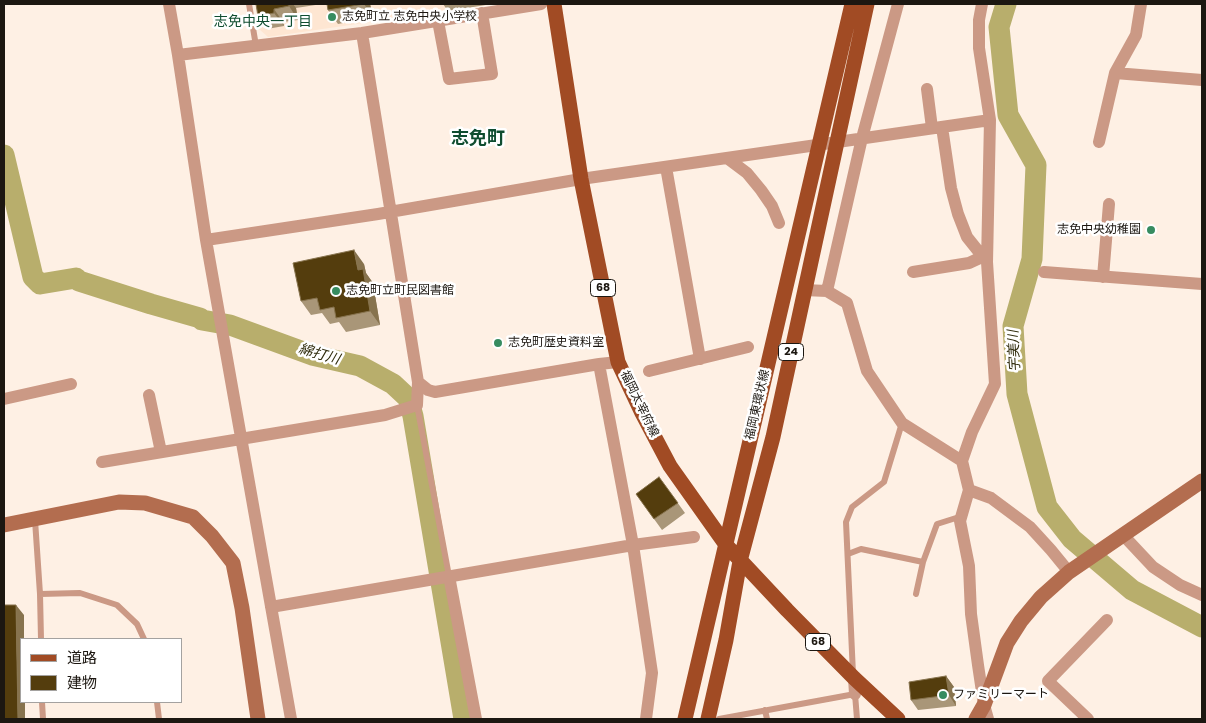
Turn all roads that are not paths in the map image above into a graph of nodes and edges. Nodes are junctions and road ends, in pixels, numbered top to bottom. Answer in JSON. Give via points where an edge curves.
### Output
{"nodes":[{"id":1,"x":169,"y":4,"type":"edge"},
{"id":2,"x":249,"y":4,"type":"edge"},
{"id":3,"x":541,"y":4,"type":"edge"},
{"id":4,"x":554,"y":4,"type":"edge"},
{"id":5,"x":852,"y":4,"type":"edge"},
{"id":6,"x":867,"y":4,"type":"edge"},
{"id":7,"x":898,"y":4,"type":"edge"},
{"id":8,"x":982,"y":4,"type":"edge"},
{"id":9,"x":1141,"y":4,"type":"edge"},
{"id":10,"x":482,"y":14,"type":"junction"},
{"id":11,"x":438,"y":21,"type":"junction"},
{"id":12,"x":362,"y":33,"type":"junction"},
{"id":13,"x":256,"y":46,"type":"junction"},
{"id":14,"x":178,"y":55,"type":"junction"},
{"id":15,"x":1115,"y":73,"type":"junction"},
{"id":16,"x":1202,"y":80,"type":"edge"},
{"id":17,"x":927,"y":88,"type":"dead end"},
{"id":18,"x":990,"y":120,"type":"junction"},
{"id":19,"x":937,"y":128,"type":"junction"},
{"id":20,"x":862,"y":138,"type":"junction"},
{"id":21,"x":837,"y":142,"type":"junction"},
{"id":22,"x":1099,"y":142,"type":"dead end"},
{"id":23,"x":820,"y":144,"type":"junction"},
{"id":24,"x":727,"y":158,"type":"junction"},
{"id":25,"x":666,"y":167,"type":"junction"},
{"id":26,"x":581,"y":179,"type":"junction"},
{"id":27,"x":1110,"y":204,"type":"dead end"},
{"id":28,"x":390,"y":211,"type":"junction"},
{"id":29,"x":779,"y":223,"type":"dead end"},
{"id":30,"x":206,"y":240,"type":"junction"},
{"id":31,"x":985,"y":260,"type":"junction"},
{"id":32,"x":913,"y":272,"type":"dead end"},
{"id":33,"x":1044,"y":272,"type":"dead end"},
{"id":34,"x":1103,"y":277,"type":"junction"},
{"id":35,"x":1202,"y":284,"type":"edge"},
{"id":36,"x":804,"y":290,"type":"junction"},
{"id":37,"x":827,"y":290,"type":"junction"},
{"id":38,"x":748,"y":347,"type":"dead end"},
{"id":39,"x":700,"y":359,"type":"junction"},
{"id":40,"x":618,"y":362,"type":"junction"},
{"id":41,"x":600,"y":364,"type":"junction"},
{"id":42,"x":649,"y":371,"type":"dead end"},
{"id":43,"x":418,"y":382,"type":"junction"},
{"id":44,"x":71,"y":384,"type":"dead end"},
{"id":45,"x":149,"y":394,"type":"dead end"},
{"id":46,"x":4,"y":400,"type":"edge"},
{"id":47,"x":417,"y":405,"type":"junction"},
{"id":48,"x":902,"y":423,"type":"junction"},
{"id":49,"x":240,"y":438,"type":"junction"},
{"id":50,"x":161,"y":452,"type":"junction"},
{"id":51,"x":962,"y":461,"type":"junction"},
{"id":52,"x":102,"y":462,"type":"dead end"},
{"id":53,"x":1202,"y":480,"type":"edge"},
{"id":54,"x":969,"y":490,"type":"junction"},
{"id":55,"x":960,"y":518,"type":"junction"},
{"id":56,"x":35,"y":520,"type":"junction"},
{"id":57,"x":4,"y":526,"type":"edge"},
{"id":58,"x":694,"y":537,"type":"dead end"},
{"id":59,"x":1120,"y":537,"type":"junction"},
{"id":60,"x":633,"y":545,"type":"junction"},
{"id":61,"x":726,"y":545,"type":"junction"},
{"id":62,"x":848,"y":554,"type":"junction"},
{"id":63,"x":740,"y":561,"type":"junction"},
{"id":64,"x":923,"y":562,"type":"junction"},
{"id":65,"x":1071,"y":571,"type":"junction"},
{"id":66,"x":449,"y":576,"type":"junction"},
{"id":67,"x":40,"y":594,"type":"junction"},
{"id":68,"x":916,"y":594,"type":"dead end"},
{"id":69,"x":1202,"y":595,"type":"edge"},
{"id":70,"x":271,"y":607,"type":"junction"},
{"id":71,"x":1107,"y":620,"type":"dead end"},
{"id":72,"x":41,"y":638,"type":"edge"},
{"id":73,"x":144,"y":638,"type":"edge"},
{"id":74,"x":854,"y":678,"type":"junction"},
{"id":75,"x":855,"y":694,"type":"junction"},
{"id":76,"x":42,"y":703,"type":"edge"},
{"id":77,"x":157,"y":703,"type":"edge"},
{"id":78,"x":765,"y":710,"type":"junction"},
{"id":79,"x":986,"y":712,"type":"edge"},
{"id":80,"x":42,"y":719,"type":"edge"},
{"id":81,"x":159,"y":719,"type":"edge"},
{"id":82,"x":258,"y":719,"type":"edge"},
{"id":83,"x":291,"y":719,"type":"edge"},
{"id":84,"x":476,"y":719,"type":"edge"},
{"id":85,"x":646,"y":719,"type":"edge"},
{"id":86,"x":686,"y":719,"type":"edge"},
{"id":87,"x":708,"y":719,"type":"edge"},
{"id":88,"x":719,"y":719,"type":"edge"},
{"id":89,"x":767,"y":719,"type":"edge"},
{"id":90,"x":857,"y":719,"type":"edge"},
{"id":91,"x":898,"y":719,"type":"edge"},
{"id":92,"x":976,"y":719,"type":"edge"},
{"id":93,"x":1088,"y":719,"type":"edge"}],
"edges":[{"from":1,"to":14,"type":"street"},
{"from":2,"to":13,"type":"lane"},
{"from":3,"to":10,"type":"street"},
{"from":4,"to":26,"type":"main road","name":"福岡太宰府線","number":"68"},
{"from":5,"to":23,"type":"main road","name":"福岡東環状線","number":"24"},
{"from":6,"to":21,"type":"main road","name":"福岡東環状線","number":"24"},
{"from":7,"to":20,"type":"street"},
{"from":8,"to":18,"type":"street","via":[[979,48]]},
{"from":9,"to":15,"type":"street","via":[[1136,35]]},
{"from":10,"to":11,"type":"street"},
{"from":10,"to":11,"type":"street","via":[[492,74],[449,79]]},
{"from":11,"to":12,"type":"street"},
{"from":12,"to":13,"type":"street"},
{"from":12,"to":28,"type":"street"},
{"from":13,"to":14,"type":"street"},
{"from":14,"to":30,"type":"street"},
{"from":15,"to":16,"type":"street"},
{"from":15,"to":22,"type":"street"},
{"from":17,"to":19,"type":"street"},
{"from":18,"to":19,"type":"street"},
{"from":18,"to":31,"type":"street"},
{"from":19,"to":20,"type":"street"},
{"from":19,"to":31,"type":"street","via":[[966,237]]},
{"from":20,"to":21,"type":"street"},
{"from":20,"to":37,"type":"street"},
{"from":21,"to":23,"type":"street"},
{"from":21,"to":36,"type":"main road","name":"福岡東環状線","number":"24"},
{"from":23,"to":24,"type":"street"},
{"from":23,"to":61,"type":"main road","name":"福岡東環状線","number":"24"},
{"from":24,"to":25,"type":"street"},
{"from":24,"to":29,"type":"street","via":[[747,173],[761,190]]},
{"from":25,"to":26,"type":"street"},
{"from":25,"to":39,"type":"street"},
{"from":26,"to":28,"type":"street"},
{"from":26,"to":40,"type":"main road","name":"福岡太宰府線","number":"68"},
{"from":27,"to":34,"type":"street"},
{"from":28,"to":30,"type":"street"},
{"from":28,"to":43,"type":"street"},
{"from":30,"to":49,"type":"street"},
{"from":31,"to":32,"type":"street"},
{"from":31,"to":51,"type":"street","via":[[995,384]]},
{"from":33,"to":34,"type":"street"},
{"from":34,"to":35,"type":"street"},
{"from":36,"to":37,"type":"street"},
{"from":36,"to":63,"type":"main road","name":"福岡東環状線","number":"24","via":[[773,437]]},
{"from":37,"to":48,"type":"street","via":[[847,303],[866,371]]},
{"from":38,"to":39,"type":"street"},
{"from":39,"to":42,"type":"street"},
{"from":40,"to":41,"type":"street"},
{"from":40,"to":61,"type":"main road","name":"福岡太宰府線","number":"68","via":[[670,466]]},
{"from":41,"to":43,"type":"street","via":[[435,392]]},
{"from":41,"to":60,"type":"street"},
{"from":43,"to":47,"type":"street"},
{"from":44,"to":46,"type":"street"},
{"from":45,"to":50,"type":"street"},
{"from":47,"to":49,"type":"street","via":[[384,415]]},
{"from":47,"to":66,"type":"lane"},
{"from":48,"to":51,"type":"street"},
{"from":48,"to":62,"type":"lane","via":[[884,482],[852,507],[846,522]]},
{"from":49,"to":50,"type":"street"},
{"from":49,"to":70,"type":"street"},
{"from":50,"to":52,"type":"street"},
{"from":51,"to":54,"type":"street"},
{"from":53,"to":59,"type":"street"},
{"from":54,"to":55,"type":"street"},
{"from":54,"to":65,"type":"street","via":[[991,498],[1030,527]]},
{"from":55,"to":64,"type":"lane","via":[[937,524]]},
{"from":55,"to":79,"type":"street","via":[[969,566],[971,614]]},
{"from":56,"to":57,"type":"street"},
{"from":56,"to":67,"type":"lane"},
{"from":56,"to":82,"type":"street","via":[[119,502],[145,503],[193,517],[233,563]]},
{"from":58,"to":60,"type":"street"},
{"from":59,"to":65,"type":"street"},
{"from":59,"to":69,"type":"street","via":[[1153,567]]},
{"from":60,"to":66,"type":"street"},
{"from":60,"to":85,"type":"street","via":[[652,673]]},
{"from":61,"to":63,"type":"main road","name":"福岡太宰府線","number":"68"},
{"from":61,"to":86,"type":"main road","name":"福岡東環状線","number":"24"},
{"from":62,"to":64,"type":"lane","via":[[861,549]]},
{"from":62,"to":74,"type":"lane"},
{"from":63,"to":74,"type":"main road","name":"福岡太宰府線","number":"68"},
{"from":63,"to":87,"type":"main road","name":"福岡東環状線","number":"24"},
{"from":64,"to":68,"type":"lane"},
{"from":65,"to":79,"type":"street","via":[[1040,597],[1007,643]]},
{"from":66,"to":70,"type":"street"},
{"from":66,"to":84,"type":"street"},
{"from":67,"to":72,"type":"lane"},
{"from":67,"to":73,"type":"lane","via":[[80,593],[117,605],[137,624]]},
{"from":70,"to":83,"type":"street"},
{"from":71,"to":93,"type":"street","via":[[1048,681]]},
{"from":74,"to":75,"type":"street"},
{"from":74,"to":91,"type":"main road","name":"福岡太宰府線","number":"68"},
{"from":75,"to":78,"type":"lane"},
{"from":75,"to":90,"type":"lane"},
{"from":76,"to":80,"type":"lane"},
{"from":77,"to":81,"type":"lane"},
{"from":78,"to":88,"type":"lane"},
{"from":78,"to":89,"type":"lane"},
{"from":79,"to":92,"type":"street"}]}
